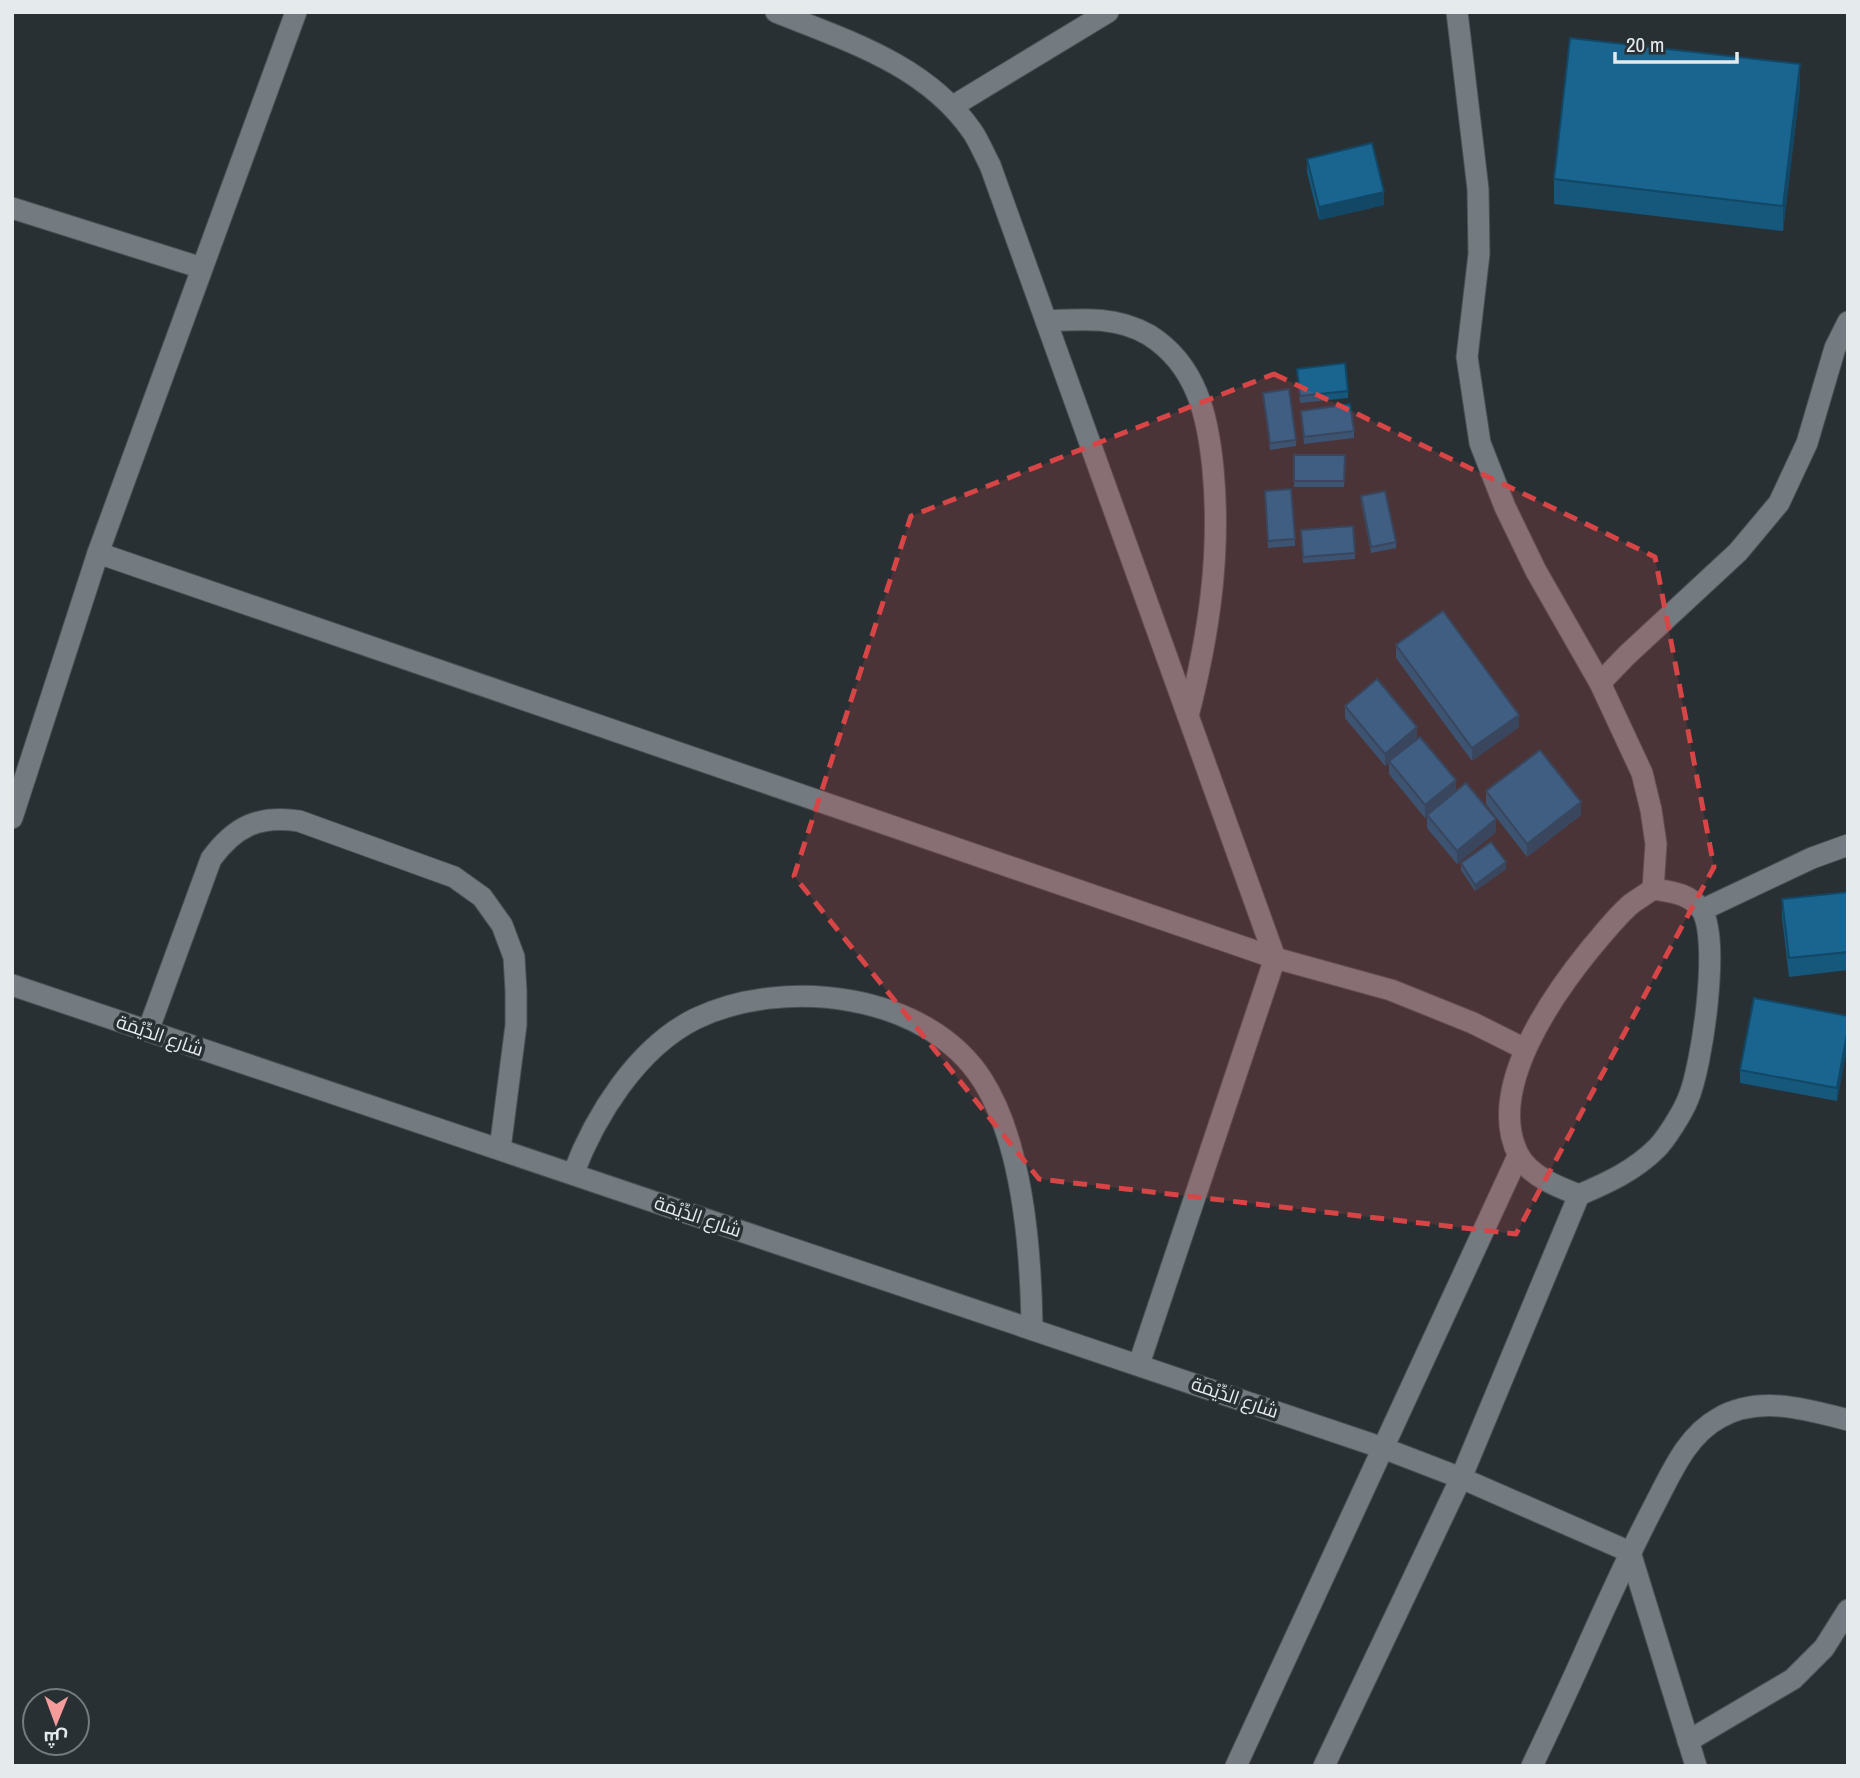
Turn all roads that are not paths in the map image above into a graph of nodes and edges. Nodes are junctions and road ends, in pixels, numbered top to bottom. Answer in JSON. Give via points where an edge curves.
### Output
{"nodes":[{"id":1,"x":296,"y":12,"type":"edge"},
{"id":2,"x":776,"y":12,"type":"edge"},
{"id":3,"x":1108,"y":12,"type":"edge"},
{"id":4,"x":1457,"y":12,"type":"edge"},
{"id":5,"x":953,"y":106,"type":"junction"},
{"id":6,"x":12,"y":208,"type":"edge"},
{"id":7,"x":202,"y":268,"type":"junction"},
{"id":8,"x":1046,"y":321,"type":"junction"},
{"id":9,"x":1848,"y":322,"type":"edge"},
{"id":10,"x":98,"y":553,"type":"junction"},
{"id":11,"x":1600,"y":683,"type":"junction"},
{"id":12,"x":1188,"y":716,"type":"junction"},
{"id":13,"x":12,"y":818,"type":"edge"},
{"id":14,"x":1848,"y":845,"type":"edge"},
{"id":15,"x":1653,"y":890,"type":"junction"},
{"id":16,"x":1702,"y":910,"type":"junction"},
{"id":17,"x":1275,"y":958,"type":"junction"},
{"id":18,"x":12,"y":985,"type":"edge"},
{"id":19,"x":148,"y":1031,"type":"junction"},
{"id":20,"x":1525,"y":1049,"type":"junction"},
{"id":21,"x":500,"y":1149,"type":"junction"},
{"id":22,"x":1518,"y":1156,"type":"junction"},
{"id":23,"x":573,"y":1174,"type":"junction"},
{"id":24,"x":1579,"y":1195,"type":"junction"},
{"id":25,"x":1032,"y":1328,"type":"junction"},
{"id":26,"x":1139,"y":1364,"type":"junction"},
{"id":27,"x":1848,"y":1420,"type":"edge"},
{"id":28,"x":1382,"y":1448,"type":"junction"},
{"id":29,"x":1461,"y":1478,"type":"junction"},
{"id":30,"x":1630,"y":1552,"type":"junction"},
{"id":31,"x":1848,"y":1610,"type":"edge"},
{"id":32,"x":1688,"y":1741,"type":"junction"},
{"id":33,"x":1236,"y":1766,"type":"edge"},
{"id":34,"x":1324,"y":1766,"type":"edge"},
{"id":35,"x":1532,"y":1766,"type":"edge"},
{"id":36,"x":1696,"y":1766,"type":"edge"}],
"edges":[{"from":1,"to":7,"type":"lane"},
{"from":2,"to":5,"type":"lane","via":[[900,65]]},
{"from":3,"to":5,"type":"lane"},
{"from":4,"to":11,"type":"lane","via":[[1478,189],[1479,254],[1467,357],[1480,443],[1536,571]]},
{"from":5,"to":8,"type":"lane","via":[[974,132],[990,165]]},
{"from":6,"to":7,"type":"lane"},
{"from":7,"to":10,"type":"lane"},
{"from":8,"to":12,"type":"lane"},
{"from":8,"to":12,"type":"lane","via":[[1104,319],[1149,335],[1182,365],[1202,402],[1214,476],[1216,550],[1209,621]]},
{"from":9,"to":11,"type":"lane","via":[[1835,348],[1807,443],[1779,503],[1738,552]]},
{"from":10,"to":13,"type":"lane"},
{"from":10,"to":17,"type":"lane"},
{"from":11,"to":15,"type":"lane","via":[[1642,773],[1656,844]]},
{"from":12,"to":17,"type":"lane"},
{"from":14,"to":16,"type":"lane"},
{"from":15,"to":16,"type":"lane","via":[[1682,893]]},
{"from":15,"to":20,"type":"lane","via":[[1612,922],[1563,983]]},
{"from":16,"to":24,"type":"lane","via":[[1710,961],[1700,1059],[1688,1100],[1658,1147],[1622,1177]]},
{"from":17,"to":20,"type":"lane","via":[[1391,990]]},
{"from":17,"to":26,"type":"lane"},
{"from":18,"to":19,"type":"lane","name":"شارع الدِّيْمَة"},
{"from":19,"to":21,"type":"lane","name":"شارع الدِّيْمَة"},
{"from":19,"to":21,"type":"lane","via":[[211,859],[223,842],[258,821],[299,821],[454,877],[482,897],[502,925],[514,957],[516,1025]]},
{"from":20,"to":22,"type":"lane","via":[[1511,1105],[1510,1127]]},
{"from":21,"to":23,"type":"lane","name":"شارع الدِّيْمَة"},
{"from":22,"to":24,"type":"lane","via":[[1554,1185]]},
{"from":22,"to":28,"type":"lane"},
{"from":23,"to":25,"type":"lane","name":"شارع الدِّيْمَة"},
{"from":23,"to":25,"type":"lane","via":[[586,1140],[625,1080],[671,1035],[695,1020],[728,1007],[799,997],[867,1004],[899,1014],[947,1040],[975,1070],[993,1102],[1022,1207],[1032,1285]]},
{"from":24,"to":29,"type":"lane"},
{"from":25,"to":26,"type":"lane","name":"شارع الدِّيْمَة"},
{"from":26,"to":28,"type":"lane","name":"شارع الدِّيْمَة"},
{"from":27,"to":30,"type":"lane","via":[[1769,1404],[1719,1418],[1682,1454]]},
{"from":28,"to":29,"type":"lane","name":"شارع الدِّيْمَة"},
{"from":28,"to":33,"type":"lane"},
{"from":29,"to":30,"type":"lane","name":"شارع الدِّيْمَة"},
{"from":29,"to":34,"type":"lane"},
{"from":30,"to":32,"type":"lane"},
{"from":30,"to":35,"type":"lane"},
{"from":31,"to":32,"type":"lane","via":[[1824,1648],[1793,1679]]},
{"from":32,"to":36,"type":"lane"}]}
